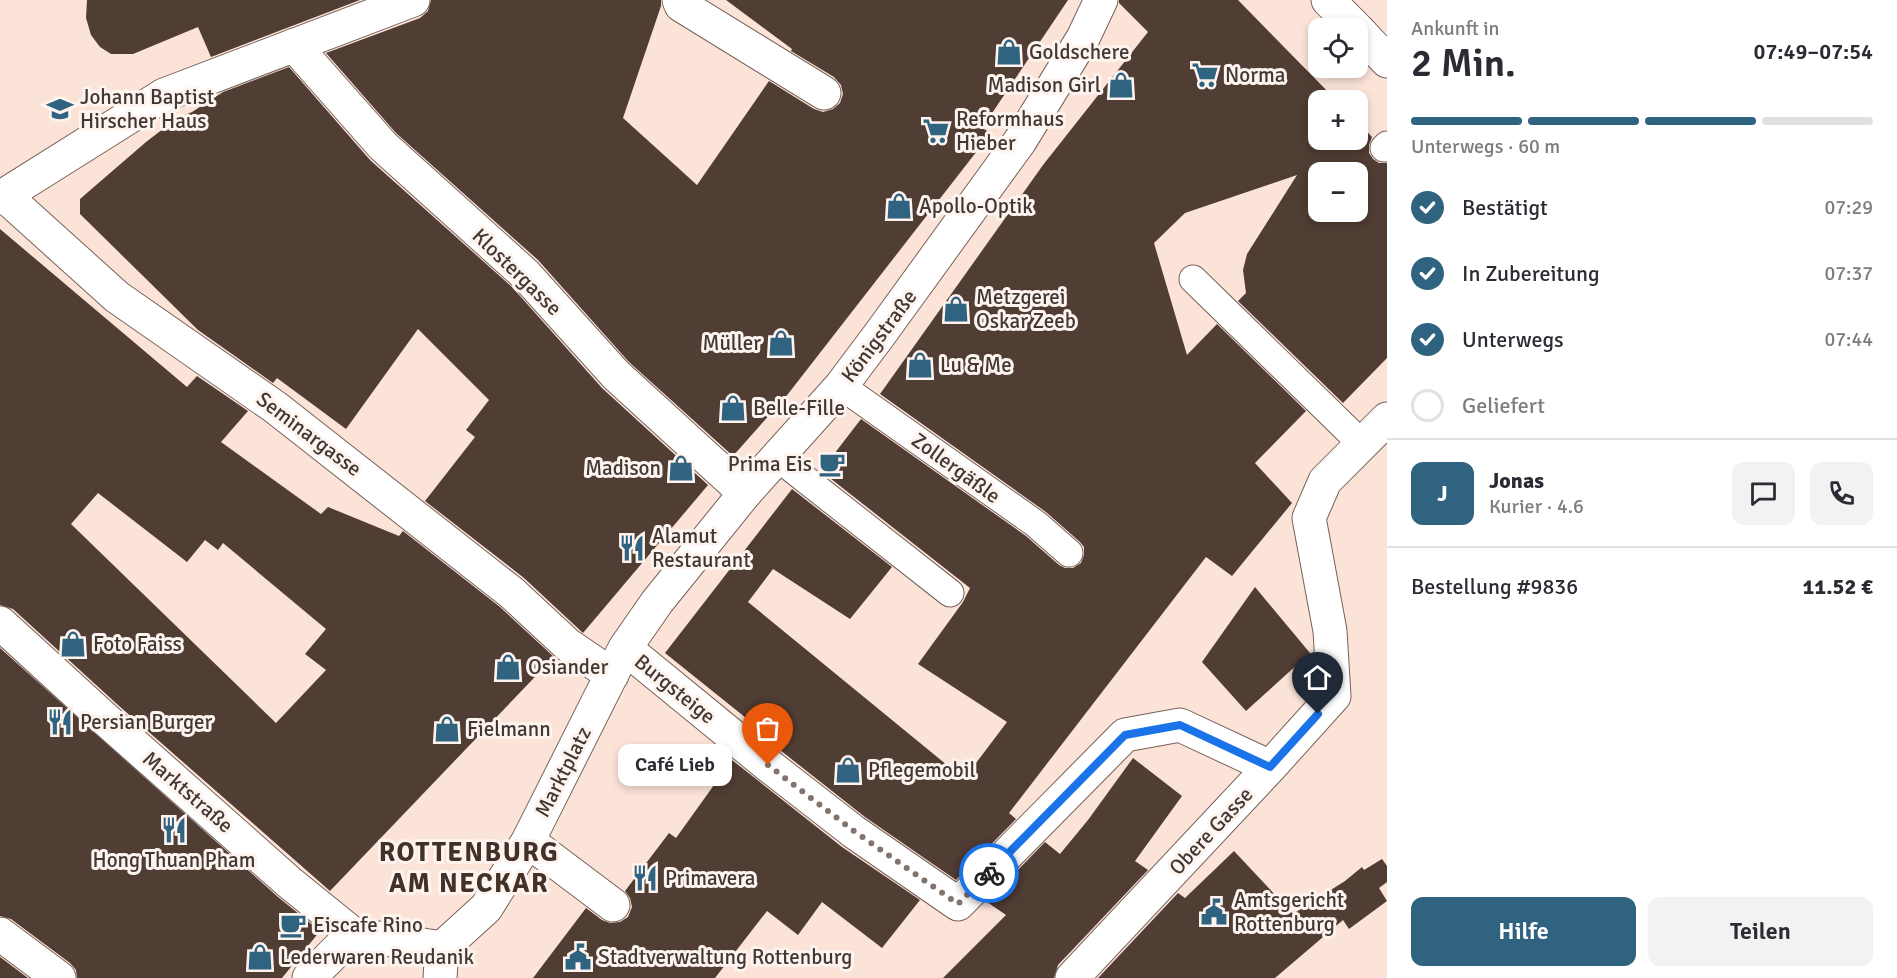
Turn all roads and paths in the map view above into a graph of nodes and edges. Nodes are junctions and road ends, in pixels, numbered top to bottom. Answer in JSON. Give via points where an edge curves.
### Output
{"nodes":[{"id":1,"x":413,"y":0,"type":"edge"},
{"id":2,"x":679,"y":0,"type":"edge"},
{"id":3,"x":1101,"y":0,"type":"edge"},
{"id":4,"x":1328,"y":0,"type":"edge"},
{"id":5,"x":1346,"y":18,"type":"edge"},
{"id":6,"x":1368,"y":41,"type":"edge"},
{"id":7,"x":294,"y":45,"type":"junction"},
{"id":8,"x":1387,"y":61,"type":"edge"},
{"id":9,"x":824,"y":93,"type":"dead end"},
{"id":10,"x":2,"y":197,"type":"edge"},
{"id":11,"x":1193,"y":279,"type":"dead end"},
{"id":12,"x":842,"y":386,"type":"junction"},
{"id":13,"x":1387,"y":419,"type":"edge"},
{"id":14,"x":1362,"y":444,"type":"junction"},
{"id":15,"x":777,"y":457,"type":"junction"},
{"id":16,"x":745,"y":493,"type":"junction"},
{"id":17,"x":1069,"y":553,"type":"dead end"},
{"id":18,"x":950,"y":593,"type":"dead end"},
{"id":19,"x":0,"y":623,"type":"edge"},
{"id":20,"x":619,"y":662,"type":"junction"},
{"id":21,"x":1270,"y":767,"type":"junction"},
{"id":22,"x":528,"y":841,"type":"junction"},
{"id":23,"x":613,"y":905,"type":"dead end"},
{"id":24,"x":0,"y":934,"type":"edge"},
{"id":25,"x":352,"y":934,"type":"junction"},
{"id":26,"x":441,"y":963,"type":"edge"},
{"id":27,"x":317,"y":969,"type":"edge"},
{"id":28,"x":59,"y":978,"type":"edge"},
{"id":29,"x":1072,"y":978,"type":"edge"}],
"edges":[{"from":1,"to":7,"type":"street"},
{"from":2,"to":9,"type":"street","via":[[681,5]]},
{"from":3,"to":12,"type":"street","name":"Königstraße","via":[[1083,38],[1020,141]]},
{"from":4,"to":5,"type":"street"},
{"from":6,"to":8,"type":"street"},
{"from":7,"to":10,"type":"street","via":[[164,95]]},
{"from":7,"to":16,"type":"street","name":"Klostergasse","via":[[383,146],[525,274],[616,375]]},
{"from":10,"to":20,"type":"street","name":"Seminargasse","via":[[117,297],[275,406],[512,593],[568,645]]},
{"from":11,"to":14,"type":"lane"},
{"from":12,"to":15,"type":"street","name":"Königstraße"},
{"from":12,"to":17,"type":"lane","name":"Zollergäßle","via":[[1035,524]]},
{"from":13,"to":14,"type":"street","name":"Obere Gasse"},
{"from":14,"to":21,"type":"street","name":"Obere Gasse","via":[[1325,481],[1309,518],[1330,631],[1334,696]]},
{"from":15,"to":16,"type":"street","name":"Königstraße"},
{"from":15,"to":18,"type":"lane"},
{"from":16,"to":20,"type":"street","name":"Königstraße","via":[[657,602]]},
{"from":19,"to":25,"type":"street","name":"Marktstraße"},
{"from":20,"to":21,"type":"street","name":"Burgsteige","via":[[958,904],[1125,735],[1180,725]]},
{"from":20,"to":22,"type":"street","name":"Marktplatz"},
{"from":21,"to":29,"type":"street","name":"Obere Gasse"},
{"from":22,"to":23,"type":"street"},
{"from":22,"to":26,"type":"street","name":"Marktplatz","via":[[486,908]]},
{"from":24,"to":28,"type":"street"},
{"from":25,"to":26,"type":"street"},
{"from":25,"to":27,"type":"street"}]}
